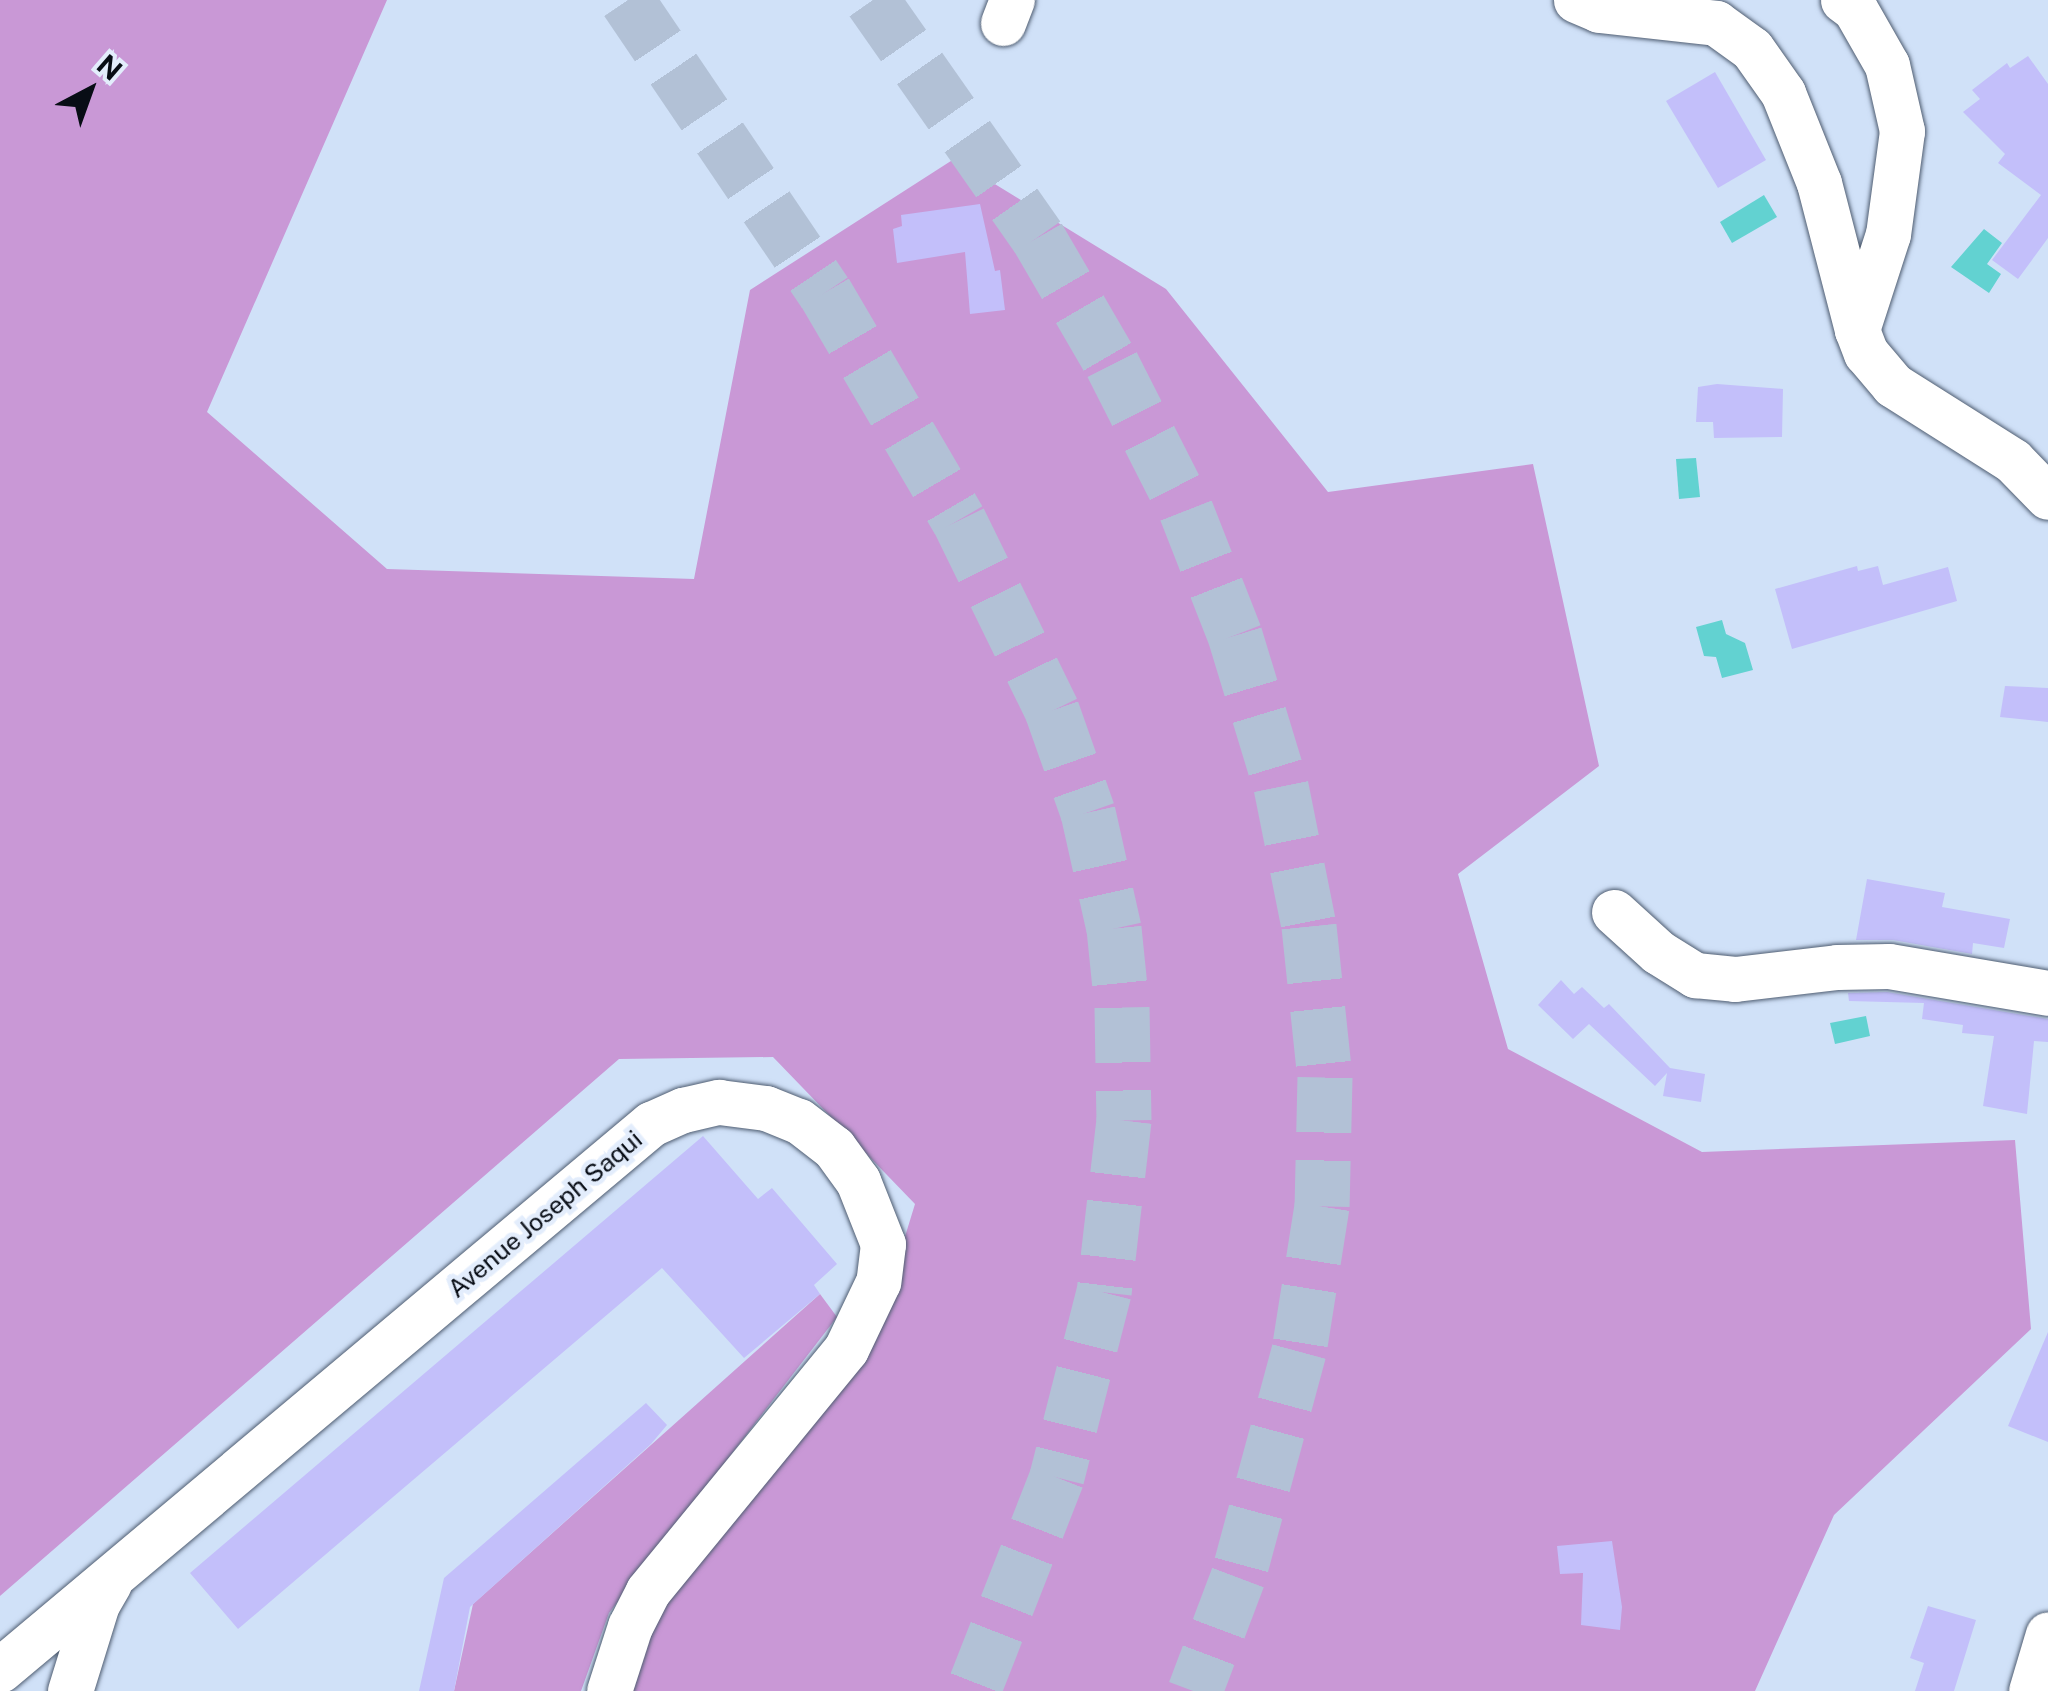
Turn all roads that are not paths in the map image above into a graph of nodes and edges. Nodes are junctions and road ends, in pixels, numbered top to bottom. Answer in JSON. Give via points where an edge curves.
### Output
{"nodes":[{"id":1,"x":1576,"y":0,"type":"edge"},
{"id":2,"x":1843,"y":0,"type":"edge"},
{"id":3,"x":1858,"y":330,"type":"junction"},
{"id":4,"x":2048,"y":497,"type":"edge"},
{"id":5,"x":1614,"y":912,"type":"dead end"},
{"id":6,"x":2048,"y":993,"type":"edge"},
{"id":7,"x":114,"y":1572,"type":"junction"},
{"id":8,"x":2048,"y":1634,"type":"edge"},
{"id":9,"x":0,"y":1670,"type":"edge"},
{"id":10,"x":70,"y":1691,"type":"edge"},
{"id":11,"x":609,"y":1691,"type":"edge"},
{"id":12,"x":2031,"y":1691,"type":"edge"}],
"edges":[{"from":1,"to":3,"type":"street","via":[[1599,10],[1716,24],[1752,49],[1784,93],[1820,183]]},
{"from":2,"to":3,"type":"street","via":[[1887,65],[1902,131],[1888,234]]},
{"from":3,"to":4,"type":"street","via":[[1866,353],[1893,385],[2012,461]]},
{"from":5,"to":6,"type":"street","via":[[1695,976],[1735,979],[1889,966]]},
{"from":7,"to":9,"type":"street","name":"Avenue Joseph Saqui"},
{"from":7,"to":10,"type":"street"},
{"from":7,"to":11,"type":"street","name":"Avenue Joseph Saqui","via":[[651,1124],[718,1102],[766,1108],[799,1121],[858,1180],[883,1244],[878,1282],[846,1349],[648,1591]]},
{"from":8,"to":12,"type":"street"}]}
